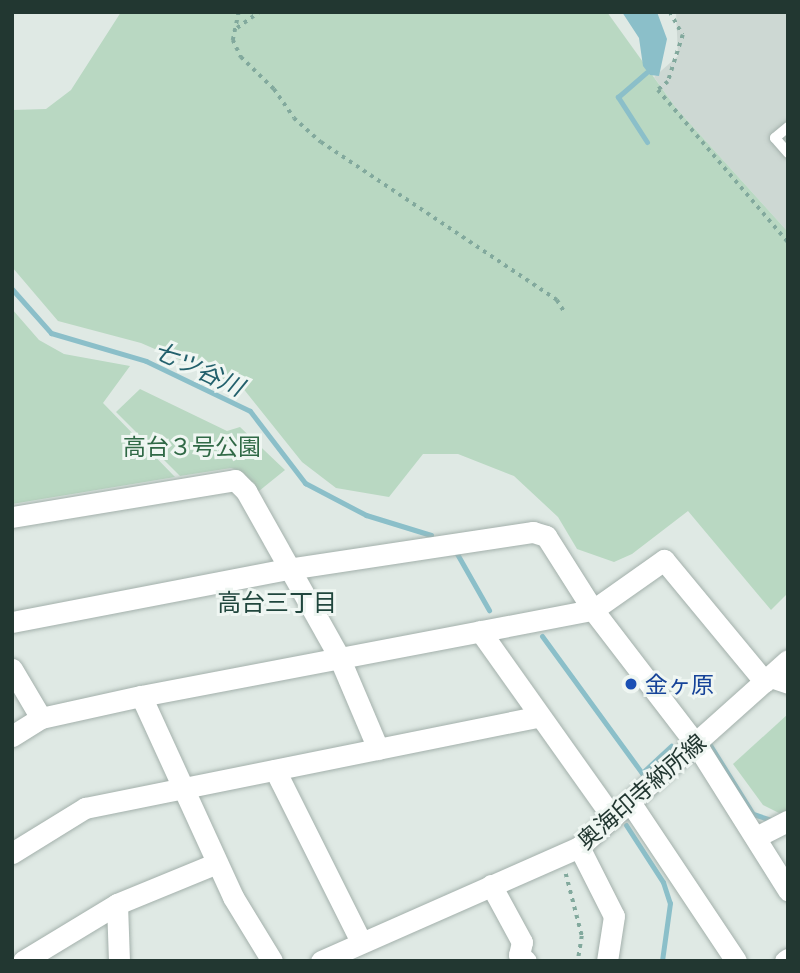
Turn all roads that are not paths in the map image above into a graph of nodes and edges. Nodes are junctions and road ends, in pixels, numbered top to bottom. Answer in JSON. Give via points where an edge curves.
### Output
{"nodes":[{"id":1,"x":788,"y":127,"type":"edge"},
{"id":2,"x":788,"y":153,"type":"edge"},
{"id":3,"x":12,"y":517,"type":"edge"},
{"id":4,"x":288,"y":569,"type":"junction"},
{"id":5,"x":593,"y":610,"type":"junction"},
{"id":6,"x":12,"y":622,"type":"edge"},
{"id":7,"x":480,"y":631,"type":"junction"},
{"id":8,"x":339,"y":657,"type":"junction"},
{"id":9,"x":788,"y":660,"type":"edge"},
{"id":10,"x":12,"y":669,"type":"edge"},
{"id":11,"x":775,"y":681,"type":"edge"},
{"id":12,"x":141,"y":696,"type":"junction"},
{"id":13,"x":537,"y":717,"type":"junction"},
{"id":14,"x":41,"y":718,"type":"junction"},
{"id":15,"x":12,"y":736,"type":"edge"},
{"id":16,"x":696,"y":744,"type":"junction"},
{"id":17,"x":378,"y":749,"type":"junction"},
{"id":18,"x":275,"y":770,"type":"junction"},
{"id":19,"x":183,"y":789,"type":"junction"},
{"id":20,"x":630,"y":802,"type":"junction"},
{"id":21,"x":613,"y":818,"type":"junction"},
{"id":22,"x":788,"y":821,"type":"edge"},
{"id":23,"x":756,"y":837,"type":"junction"},
{"id":24,"x":570,"y":851,"type":"junction"},
{"id":25,"x":12,"y":853,"type":"edge"},
{"id":26,"x":217,"y":863,"type":"junction"},
{"id":27,"x":491,"y":885,"type":"junction"},
{"id":28,"x":788,"y":890,"type":"edge"},
{"id":29,"x":117,"y":904,"type":"junction"},
{"id":30,"x":360,"y":940,"type":"junction"},
{"id":31,"x":32,"y":959,"type":"edge"},
{"id":32,"x":519,"y":959,"type":"edge"},
{"id":33,"x":119,"y":961,"type":"edge"},
{"id":34,"x":272,"y":961,"type":"edge"},
{"id":35,"x":321,"y":961,"type":"edge"},
{"id":36,"x":607,"y":961,"type":"edge"},
{"id":37,"x":736,"y":961,"type":"edge"}],
"edges":[{"from":1,"to":2,"type":"lane","via":[[775,138]]},
{"from":3,"to":4,"type":"street","via":[[235,481],[246,491]]},
{"from":4,"to":5,"type":"street","via":[[533,532],[546,536]]},
{"from":4,"to":6,"type":"street"},
{"from":4,"to":8,"type":"street"},
{"from":5,"to":7,"type":"street"},
{"from":5,"to":11,"type":"street","via":[[664,560]]},
{"from":5,"to":16,"type":"street"},
{"from":7,"to":8,"type":"street"},
{"from":7,"to":13,"type":"street"},
{"from":8,"to":12,"type":"street"},
{"from":8,"to":17,"type":"street"},
{"from":9,"to":11,"type":"street","name":"奥海印寺納所線"},
{"from":10,"to":14,"type":"street"},
{"from":11,"to":16,"type":"street","name":"奥海印寺納所線"},
{"from":12,"to":14,"type":"street"},
{"from":12,"to":19,"type":"street"},
{"from":13,"to":17,"type":"street"},
{"from":13,"to":21,"type":"street"},
{"from":14,"to":15,"type":"street"},
{"from":16,"to":20,"type":"street","name":"奥海印寺納所線"},
{"from":16,"to":23,"type":"street"},
{"from":17,"to":18,"type":"street"},
{"from":18,"to":19,"type":"street"},
{"from":18,"to":30,"type":"street"},
{"from":19,"to":25,"type":"street","via":[[85,808]]},
{"from":19,"to":26,"type":"street"},
{"from":20,"to":21,"type":"street","name":"奥海印寺納所線"},
{"from":20,"to":37,"type":"street"},
{"from":21,"to":24,"type":"street","name":"奥海印寺納所線"},
{"from":22,"to":23,"type":"street"},
{"from":23,"to":28,"type":"street"},
{"from":24,"to":27,"type":"street","name":"奥海印寺納所線"},
{"from":24,"to":36,"type":"street","via":[[614,916]]},
{"from":26,"to":29,"type":"street"},
{"from":26,"to":34,"type":"street"},
{"from":27,"to":30,"type":"street","name":"奥海印寺納所線"},
{"from":27,"to":32,"type":"street","via":[[522,943]]},
{"from":29,"to":31,"type":"street"},
{"from":29,"to":33,"type":"street"},
{"from":30,"to":35,"type":"street","name":"奥海印寺納所線"}]}
